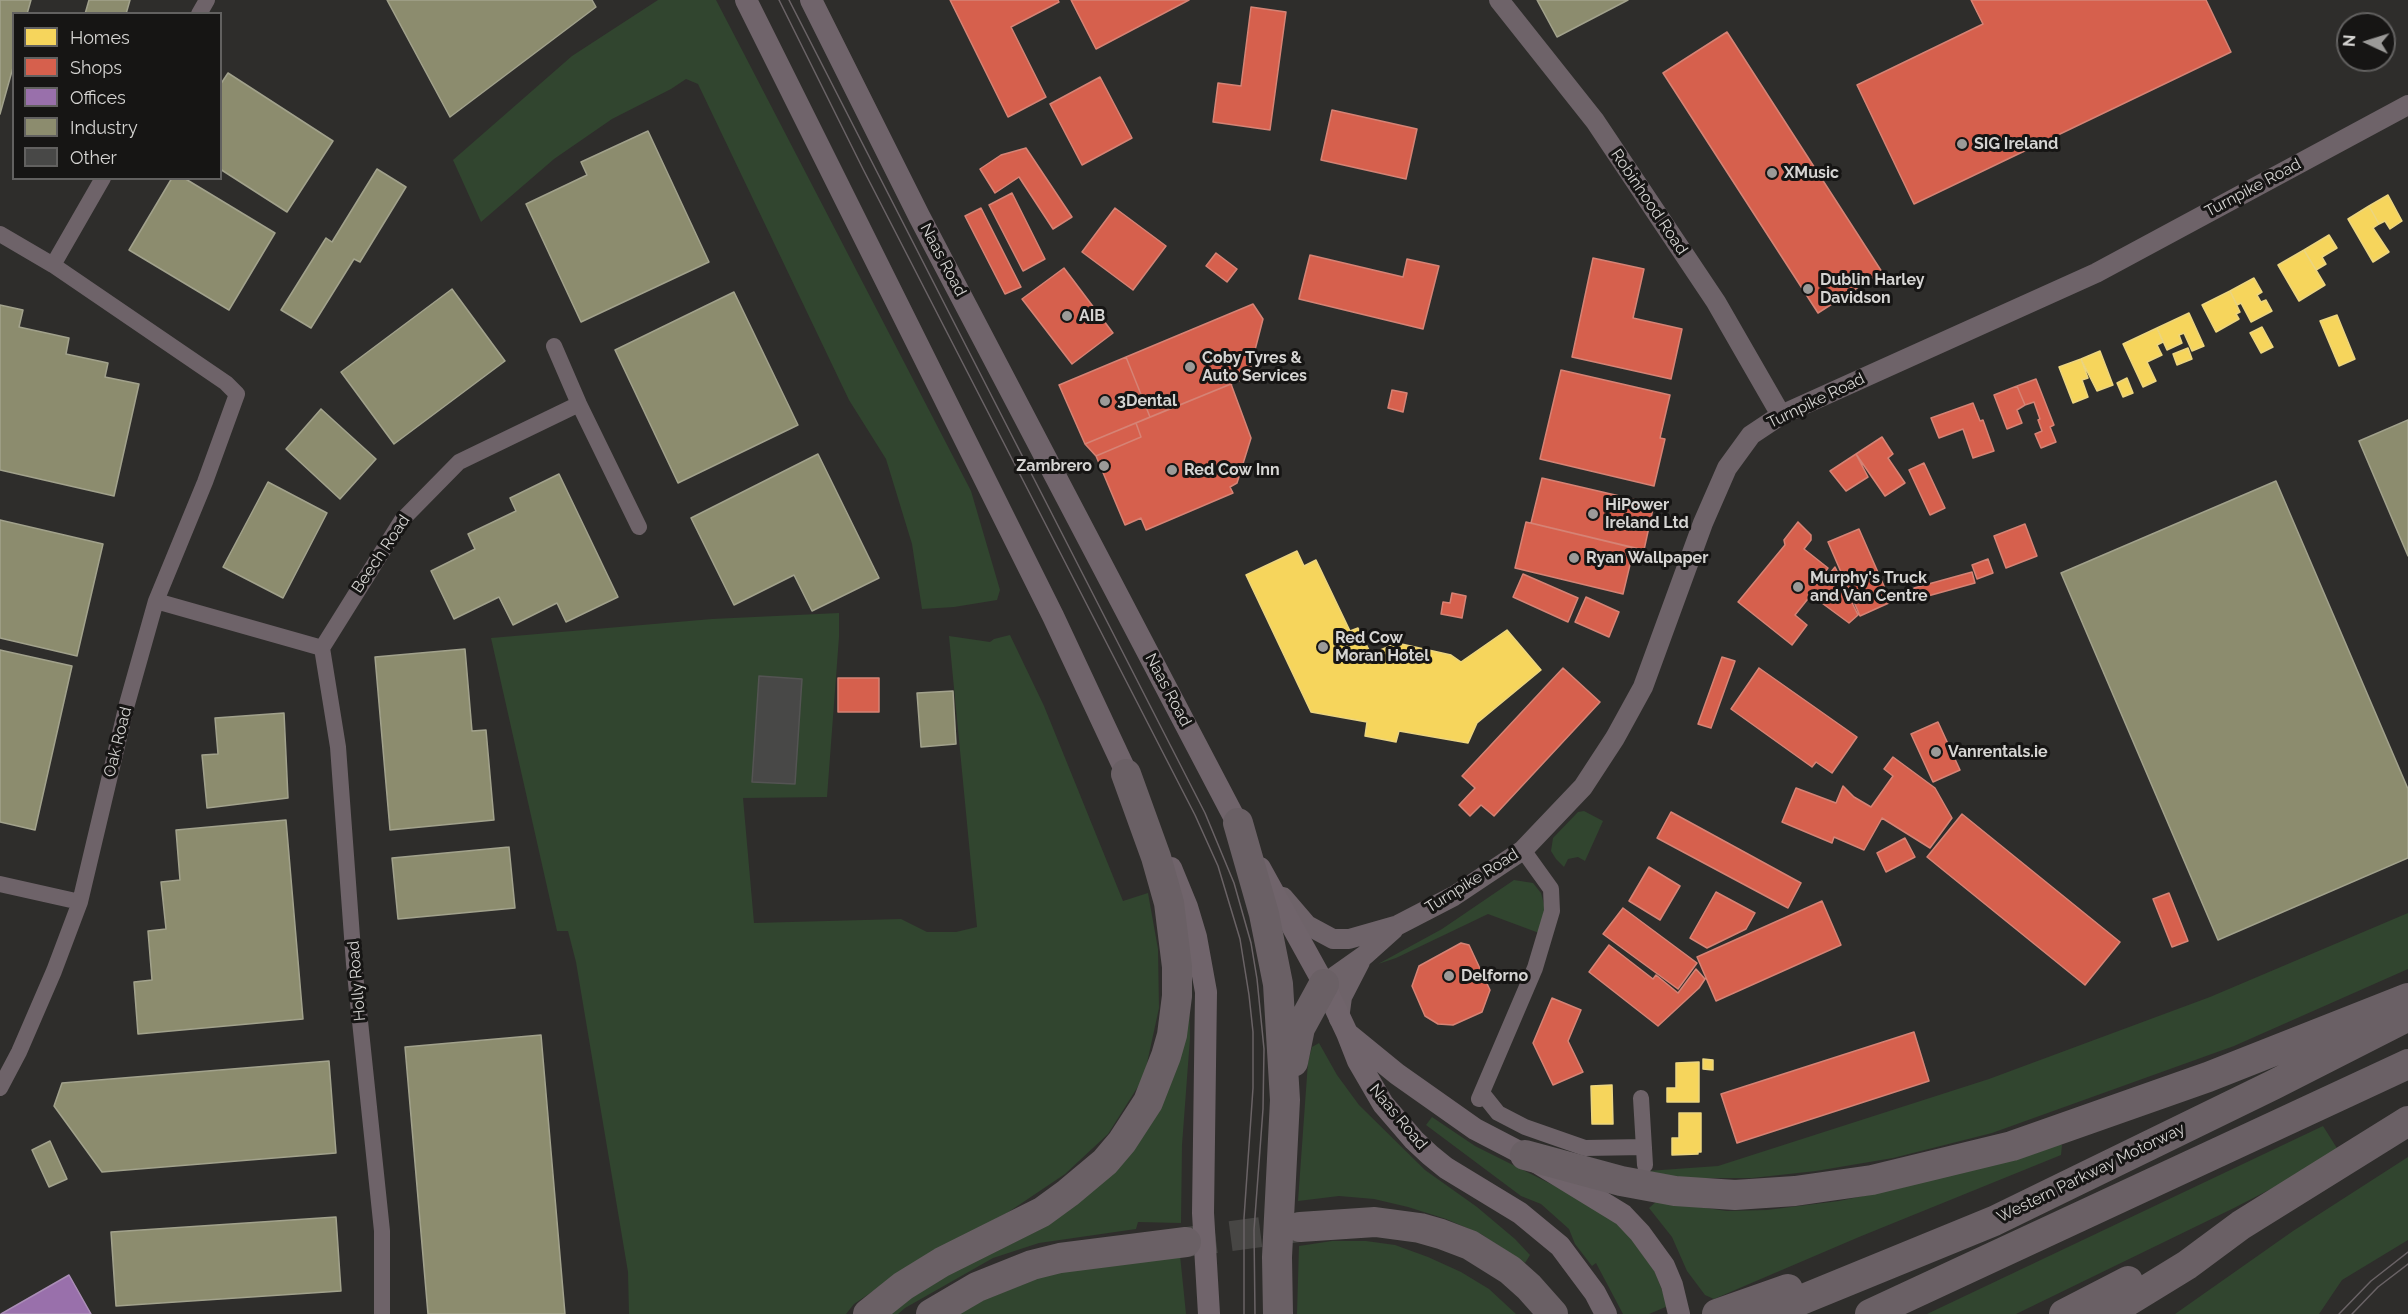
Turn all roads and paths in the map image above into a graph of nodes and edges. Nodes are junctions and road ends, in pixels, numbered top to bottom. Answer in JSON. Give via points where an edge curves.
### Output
{"nodes":[{"id":1,"x":746,"y":0,"type":"edge"},
{"id":2,"x":811,"y":0,"type":"edge"},
{"id":3,"x":1499,"y":0,"type":"edge"},
{"id":4,"x":2408,"y":105,"type":"edge"},
{"id":5,"x":103,"y":180,"type":"edge"},
{"id":6,"x":0,"y":234,"type":"edge"},
{"id":7,"x":53,"y":265,"type":"junction"},
{"id":8,"x":554,"y":346,"type":"dead end"},
{"id":9,"x":579,"y":404,"type":"junction"},
{"id":10,"x":1781,"y":415,"type":"junction"},
{"id":11,"x":639,"y":527,"type":"dead end"},
{"id":12,"x":156,"y":600,"type":"junction"},
{"id":13,"x":322,"y":648,"type":"junction"},
{"id":14,"x":1126,"y":774,"type":"junction"},
{"id":15,"x":1238,"y":823,"type":"junction"},
{"id":16,"x":1523,"y":850,"type":"junction"},
{"id":17,"x":1262,"y":872,"type":"junction"},
{"id":18,"x":0,"y":884,"type":"edge"},
{"id":19,"x":80,"y":902,"type":"junction"},
{"id":20,"x":1398,"y":925,"type":"junction"},
{"id":21,"x":1365,"y":955,"type":"junction"},
{"id":22,"x":1324,"y":984,"type":"junction"},
{"id":23,"x":2408,"y":998,"type":"edge"},
{"id":24,"x":2408,"y":1016,"type":"edge"},
{"id":25,"x":1343,"y":1026,"type":"junction"},
{"id":26,"x":2408,"y":1064,"type":"edge"},
{"id":27,"x":0,"y":1088,"type":"edge"},
{"id":28,"x":1641,"y":1098,"type":"dead end"},
{"id":29,"x":1285,"y":1100,"type":"junction"},
{"id":30,"x":2408,"y":1121,"type":"edge"},
{"id":31,"x":1644,"y":1147,"type":"junction"},
{"id":32,"x":1525,"y":1155,"type":"junction"},
{"id":33,"x":1645,"y":1165,"type":"dead end"},
{"id":34,"x":2241,"y":1225,"type":"junction"},
{"id":35,"x":1300,"y":1227,"type":"tunnel mouth"},
{"id":36,"x":1186,"y":1242,"type":"tunnel mouth"},
{"id":37,"x":1870,"y":1274,"type":"junction"},
{"id":38,"x":382,"y":1314,"type":"edge"},
{"id":39,"x":868,"y":1314,"type":"edge"},
{"id":40,"x":931,"y":1314,"type":"edge"},
{"id":41,"x":1209,"y":1314,"type":"edge"},
{"id":42,"x":1278,"y":1314,"type":"edge"},
{"id":43,"x":1553,"y":1314,"type":"edge"},
{"id":44,"x":1606,"y":1314,"type":"edge"},
{"id":45,"x":1679,"y":1314,"type":"edge"},
{"id":46,"x":1717,"y":1314,"type":"edge"},
{"id":47,"x":1767,"y":1314,"type":"edge"},
{"id":48,"x":1869,"y":1314,"type":"edge"},
{"id":49,"x":2064,"y":1314,"type":"edge"},
{"id":50,"x":2107,"y":1314,"type":"edge"}],
"edges":[{"from":1,"to":14,"type":"main road","via":[[1053,616]]},
{"from":2,"to":15,"type":"main road","name":"Naas Road","via":[[919,216]]},
{"from":3,"to":10,"type":"street","name":"Robinhood Road","via":[[1595,122],[1716,302]]},
{"from":4,"to":10,"type":"street","name":"Turnpike Road","via":[[2096,273]]},
{"from":5,"to":7,"type":"street"},
{"from":6,"to":7,"type":"street"},
{"from":7,"to":12,"type":"street","name":"Oak Road","via":[[226,382],[237,394]]},
{"from":8,"to":9,"type":"street"},
{"from":9,"to":11,"type":"street"},
{"from":9,"to":13,"type":"street","name":"Beech Road","via":[[459,462],[402,520]]},
{"from":10,"to":16,"type":"street","name":"Turnpike Road","via":[[1751,435],[1727,468],[1643,687],[1615,738],[1583,787]]},
{"from":12,"to":13,"type":"street"},
{"from":12,"to":19,"type":"street","name":"Oak Road"},
{"from":13,"to":38,"type":"street","name":"Holly Road","via":[[338,747],[354,964],[382,1231]]},
{"from":14,"to":39,"type":"highway","via":[[1169,903],[1177,967],[1172,1035],[1148,1102],[1105,1162],[1068,1193],[1042,1212],[942,1262]]},
{"from":14,"to":41,"type":"main road","via":[[1187,907],[1202,961],[1207,1023],[1203,1213]]},
{"from":15,"to":17,"type":"main road","name":"Naas Road"},
{"from":15,"to":29,"type":"highway","via":[[1272,948]]},
{"from":16,"to":20,"type":"street","name":"Turnpike Road","via":[[1454,896]]},
{"from":16,"to":31,"type":"street","via":[[1551,889],[1552,911],[1535,968],[1480,1096],[1498,1113],[1525,1127],[1585,1148]]},
{"from":17,"to":20,"type":"street","via":[[1307,925],[1333,939],[1349,939]]},
{"from":17,"to":22,"type":"main road","name":"Naas Road"},
{"from":18,"to":19,"type":"street"},
{"from":19,"to":27,"type":"street","name":"Oak Road","via":[[54,971]]},
{"from":20,"to":21,"type":"street"},
{"from":21,"to":22,"type":"street"},
{"from":21,"to":25,"type":"street","via":[[1342,997]]},
{"from":22,"to":25,"type":"main road","name":"Naas Road"},
{"from":22,"to":29,"type":"highway","via":[[1300,1028]]},
{"from":23,"to":32,"type":"highway","via":[[2208,1077],[2012,1146],[1872,1180],[1735,1195],[1685,1192],[1621,1181]]},
{"from":24,"to":37,"type":"highway","name":"Western Parkway Motorway","via":[[1994,1221]]},
{"from":25,"to":32,"type":"main road","via":[[1397,1074],[1444,1108]]},
{"from":25,"to":44,"type":"main road","name":"Naas Road","via":[[1369,1083],[1414,1140],[1446,1168],[1520,1213],[1547,1235],[1575,1265]]},
{"from":26,"to":48,"type":"highway","name":"Western Parkway Motorway"},
{"from":28,"to":31,"type":"street"},
{"from":29,"to":42,"type":"highway"},
{"from":30,"to":34,"type":"highway"},
{"from":31,"to":33,"type":"street"},
{"from":32,"to":45,"type":"main road","via":[[1623,1215],[1664,1266]]},
{"from":34,"to":49,"type":"highway"},
{"from":34,"to":50,"type":"highway"},
{"from":35,"to":43,"type":"highway","via":[[1375,1222],[1441,1234],[1470,1245],[1510,1270]]},
{"from":36,"to":40,"type":"highway","via":[[1032,1265],[977,1287]]},
{"from":37,"to":46,"type":"highway","via":[[1808,1281]]},
{"from":37,"to":47,"type":"highway","name":"Western Parkway Motorway"}]}
